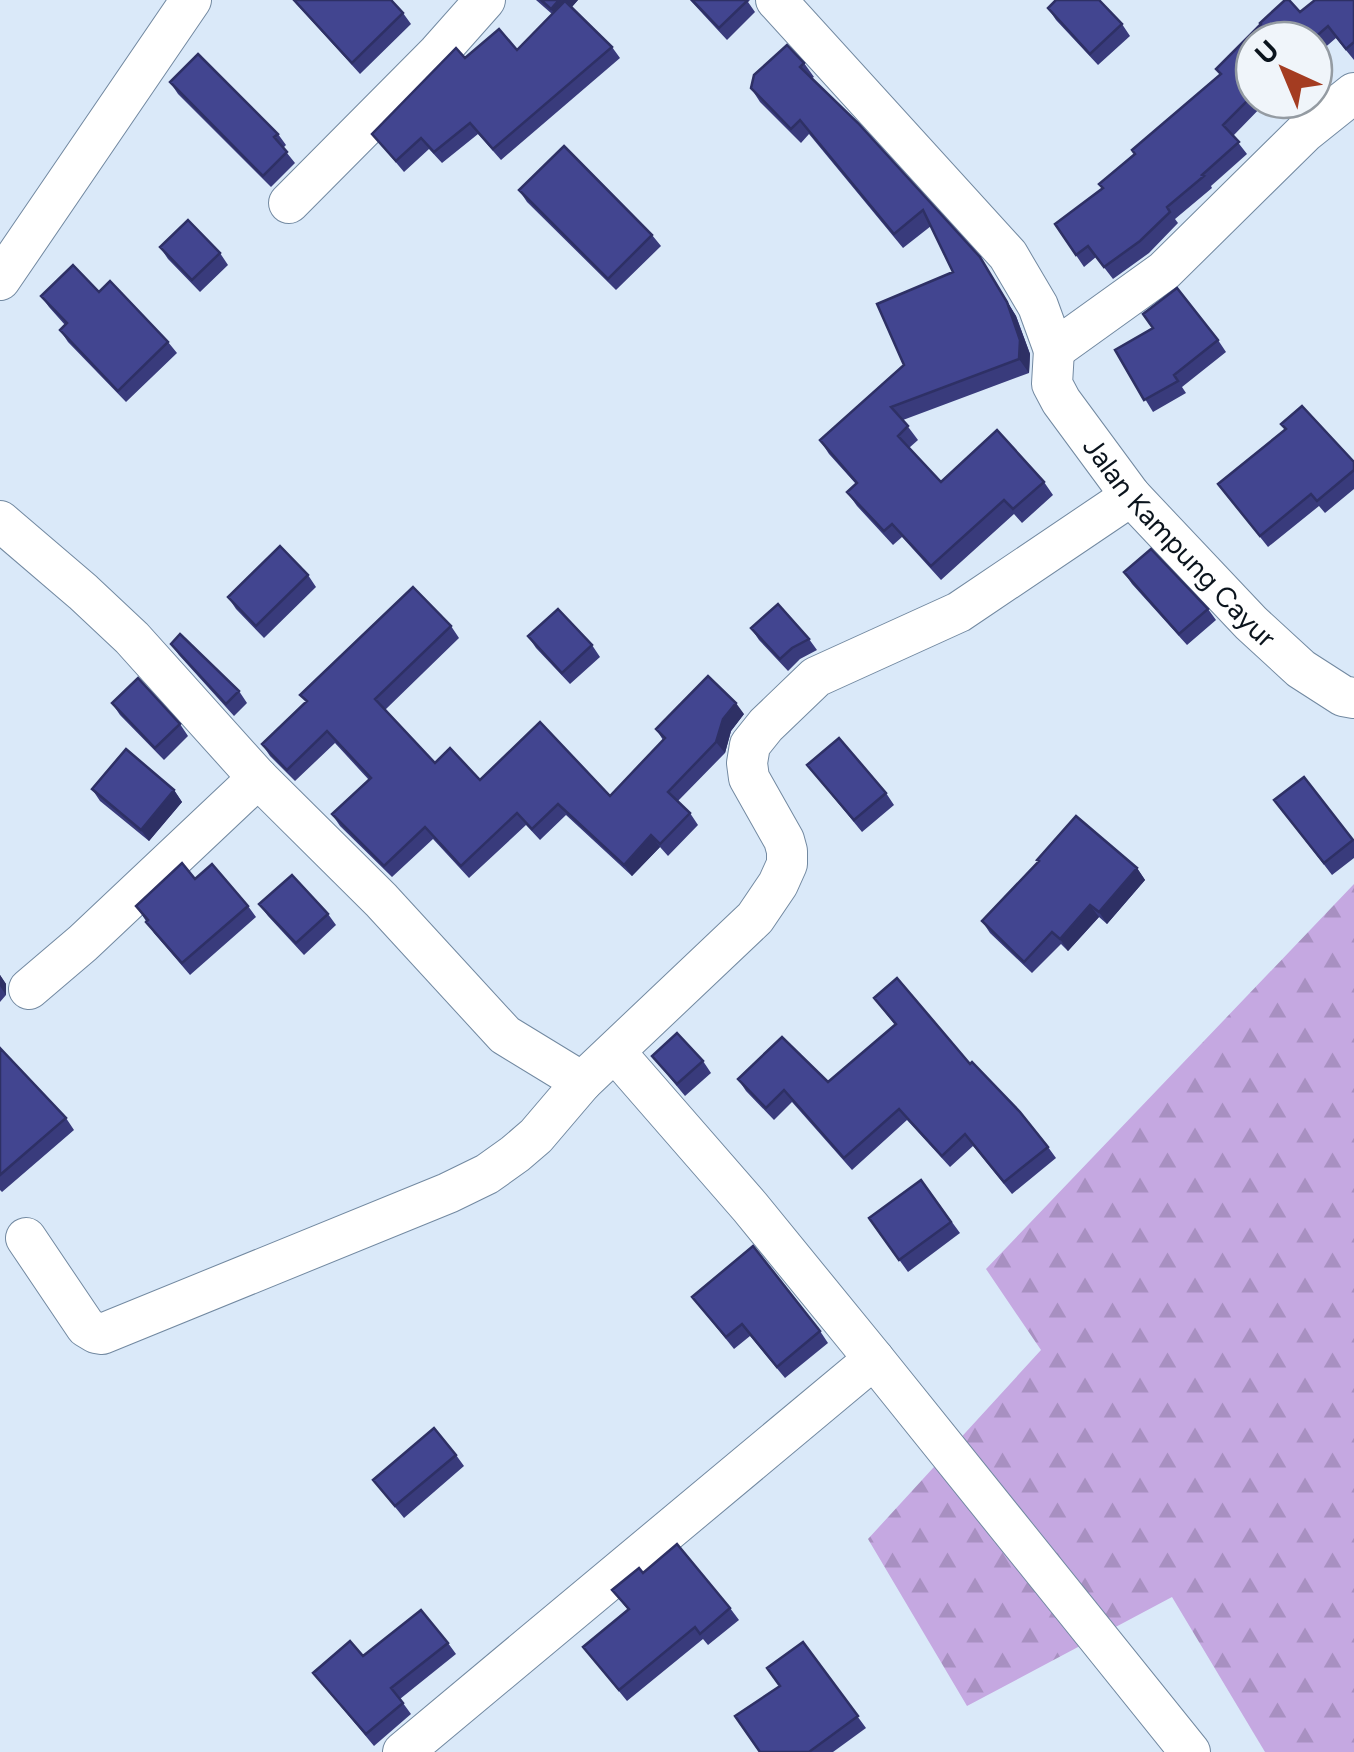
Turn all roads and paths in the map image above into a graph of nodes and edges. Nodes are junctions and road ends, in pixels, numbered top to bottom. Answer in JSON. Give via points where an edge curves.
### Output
{"nodes":[{"id":1,"x":191,"y":0,"type":"edge"},
{"id":2,"x":485,"y":0,"type":"edge"},
{"id":3,"x":776,"y":0,"type":"edge"},
{"id":4,"x":1354,"y":93,"type":"edge"},
{"id":5,"x":289,"y":203,"type":"dead end"},
{"id":6,"x":0,"y":280,"type":"edge"},
{"id":7,"x":1054,"y":350,"type":"junction"},
{"id":8,"x":1131,"y":496,"type":"junction"},
{"id":9,"x":0,"y":521,"type":"edge"},
{"id":10,"x":1354,"y":698,"type":"edge"},
{"id":11,"x":258,"y":778,"type":"junction"},
{"id":12,"x":29,"y":989,"type":"dead end"},
{"id":13,"x":615,"y":1052,"type":"junction"},
{"id":14,"x":582,"y":1082,"type":"junction"},
{"id":15,"x":26,"y":1238,"type":"dead end"},
{"id":16,"x":874,"y":1359,"type":"junction"},
{"id":17,"x":402,"y":1752,"type":"edge"},
{"id":18,"x":1190,"y":1752,"type":"edge"}],
"edges":[{"from":1,"to":6,"type":"street"},
{"from":2,"to":5,"type":"street"},
{"from":3,"to":7,"type":"street","name":"Jalan Kampung Cayur","via":[[1008,255]]},
{"from":4,"to":7,"type":"street","via":[[1164,270]]},
{"from":7,"to":8,"type":"street","name":"Jalan Kampung Cayur","via":[[1052,384]]},
{"from":8,"to":10,"type":"street","name":"Jalan Kampung Cayur","via":[[1301,669]]},
{"from":8,"to":13,"type":"street","via":[[959,612],[816,676],[766,725],[750,745],[747,763],[787,851],[778,884],[754,918]]},
{"from":9,"to":11,"type":"street","via":[[132,638]]},
{"from":11,"to":12,"type":"street"},
{"from":11,"to":14,"type":"street","via":[[505,1035]]},
{"from":13,"to":14,"type":"street"},
{"from":13,"to":16,"type":"street"},
{"from":14,"to":15,"type":"street","via":[[536,1136],[487,1174],[102,1334],[86,1327]]},
{"from":16,"to":17,"type":"street"},
{"from":16,"to":18,"type":"street"}]}
